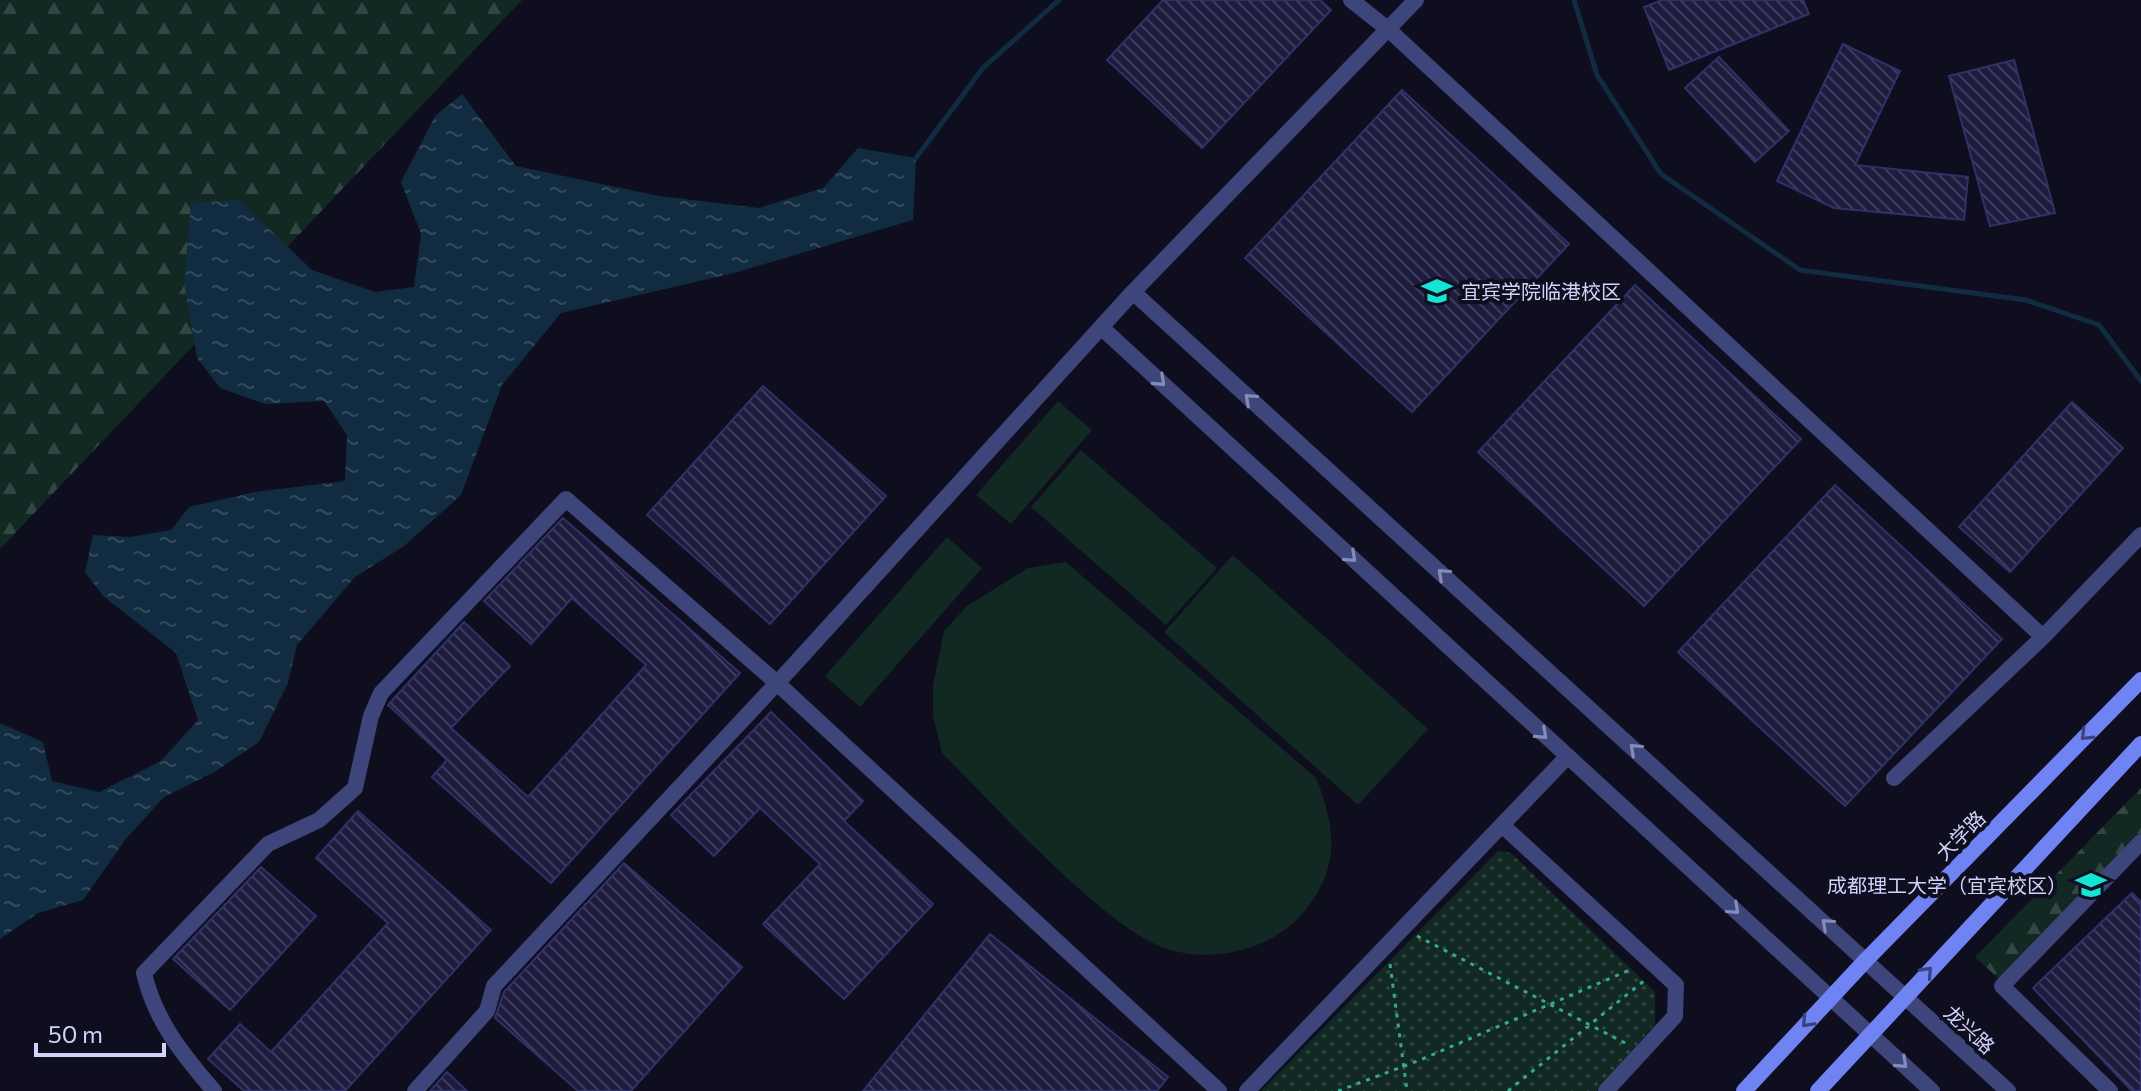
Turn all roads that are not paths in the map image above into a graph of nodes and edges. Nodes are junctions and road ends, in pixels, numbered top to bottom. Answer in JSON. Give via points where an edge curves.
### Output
{"nodes":[{"id":1,"x":1351,"y":0,"type":"edge"},
{"id":2,"x":1416,"y":0,"type":"edge"},
{"id":3,"x":1389,"y":30,"type":"junction"},
{"id":4,"x":1133,"y":292,"type":"junction"},
{"id":5,"x":1102,"y":328,"type":"junction"},
{"id":6,"x":2141,"y":535,"type":"edge"},
{"id":7,"x":2043,"y":637,"type":"junction"},
{"id":8,"x":2141,"y":680,"type":"edge"},
{"id":9,"x":777,"y":683,"type":"junction"},
{"id":10,"x":2141,"y":744,"type":"edge"},
{"id":11,"x":1567,"y":757,"type":"junction"},
{"id":12,"x":1894,"y":778,"type":"dead end"},
{"id":13,"x":1502,"y":825,"type":"junction"},
{"id":14,"x":2141,"y":842,"type":"edge"},
{"id":15,"x":1866,"y":960,"type":"junction"},
{"id":16,"x":1831,"y":996,"type":"junction"},
{"id":17,"x":1905,"y":996,"type":"junction"},
{"id":18,"x":1871,"y":1033,"type":"junction"},
{"id":19,"x":214,"y":1091,"type":"edge"},
{"id":20,"x":415,"y":1091,"type":"edge"},
{"id":21,"x":1219,"y":1091,"type":"edge"},
{"id":22,"x":1247,"y":1091,"type":"edge"},
{"id":23,"x":1606,"y":1091,"type":"edge"},
{"id":24,"x":1744,"y":1091,"type":"edge"},
{"id":25,"x":1818,"y":1091,"type":"edge"},
{"id":26,"x":1932,"y":1091,"type":"edge"},
{"id":27,"x":2008,"y":1091,"type":"edge"},
{"id":28,"x":2110,"y":1091,"type":"edge"}],
"edges":[{"from":1,"to":3,"type":"street"},
{"from":2,"to":3,"type":"street"},
{"from":3,"to":4,"type":"street"},
{"from":3,"to":7,"type":"street"},
{"from":4,"to":5,"type":"street"},
{"from":15,"to":4,"type":"street","name":"龙兴路","one_way":true},
{"from":5,"to":9,"type":"street"},
{"from":5,"to":11,"type":"street","one_way":true},
{"from":6,"to":7,"type":"street"},
{"from":7,"to":12,"type":"street"},
{"from":8,"to":15,"type":"main road","name":"大学路","one_way":true},
{"from":9,"to":19,"type":"street","via":[[566,499],[381,693],[355,788],[319,820],[268,844],[144,973],[175,1047]]},
{"from":9,"to":20,"type":"street","via":[[494,986],[487,1011]]},
{"from":9,"to":21,"type":"street"},
{"from":17,"to":10,"type":"main road","one_way":true},
{"from":11,"to":13,"type":"street"},
{"from":11,"to":16,"type":"street","one_way":true},
{"from":13,"to":22,"type":"street"},
{"from":13,"to":23,"type":"street","via":[[1676,985],[1675,1016]]},
{"from":14,"to":28,"type":"street","via":[[2002,986]]},
{"from":15,"to":16,"type":"main road","name":"大学路"},
{"from":15,"to":17,"type":"street","name":"龙兴路"},
{"from":16,"to":18,"type":"street"},
{"from":16,"to":24,"type":"main road","name":"大学路","one_way":true},
{"from":17,"to":18,"type":"main road"},
{"from":17,"to":27,"type":"street","name":"龙兴路"},
{"from":18,"to":25,"type":"main road"},
{"from":18,"to":26,"type":"street","one_way":true}]}
